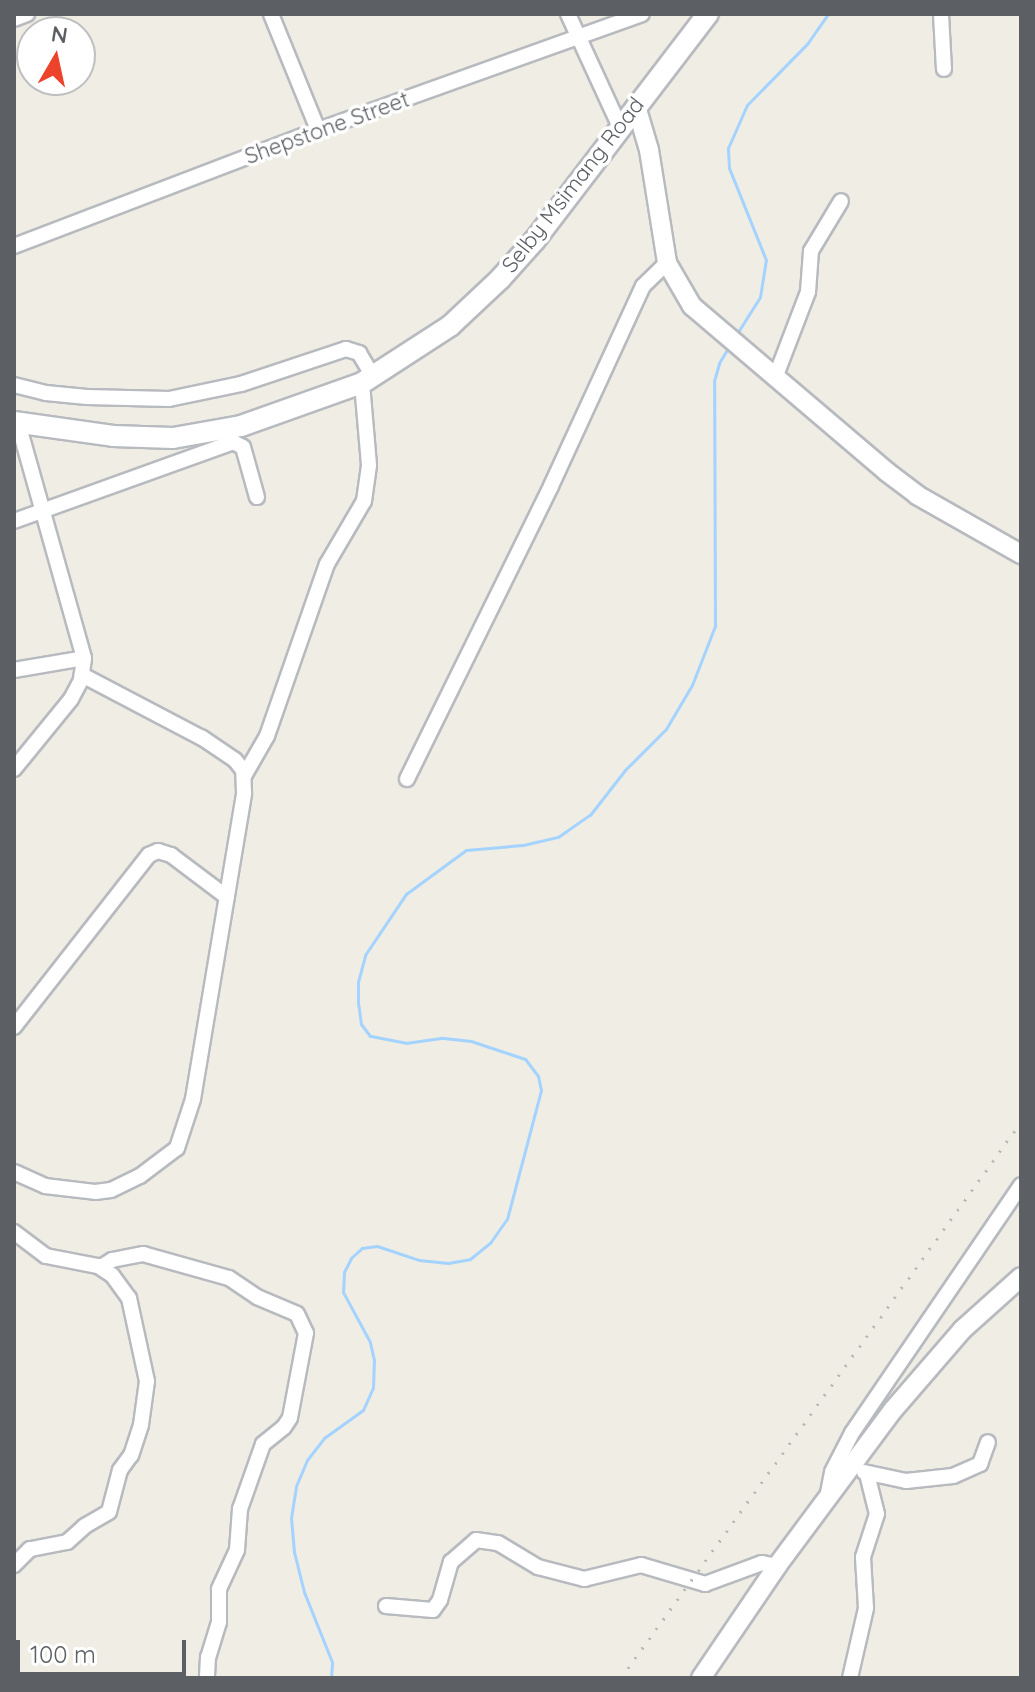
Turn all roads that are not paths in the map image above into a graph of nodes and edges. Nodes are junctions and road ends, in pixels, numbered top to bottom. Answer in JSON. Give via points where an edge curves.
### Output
{"nodes":[{"id":1,"x":27,"y":14,"type":"edge"},
{"id":2,"x":271,"y":14,"type":"edge"},
{"id":3,"x":568,"y":14,"type":"edge"},
{"id":4,"x":642,"y":14,"type":"edge"},
{"id":5,"x":708,"y":14,"type":"edge"},
{"id":6,"x":941,"y":14,"type":"edge"},
{"id":7,"x":14,"y":19,"type":"edge"},
{"id":8,"x":579,"y":38,"type":"junction"},
{"id":9,"x":944,"y":69,"type":"dead end"},
{"id":10,"x":636,"y":106,"type":"junction"},
{"id":11,"x":620,"y":127,"type":"junction"},
{"id":12,"x":318,"y":130,"type":"junction"},
{"id":13,"x":841,"y":201,"type":"dead end"},
{"id":14,"x":14,"y":246,"type":"edge"},
{"id":15,"x":667,"y":263,"type":"junction"},
{"id":16,"x":770,"y":373,"type":"junction"},
{"id":17,"x":368,"y":380,"type":"junction"},
{"id":18,"x":14,"y":385,"type":"edge"},
{"id":19,"x":16,"y":423,"type":"edge"},
{"id":20,"x":173,"y":438,"type":"junction"},
{"id":21,"x":177,"y":460,"type":"junction"},
{"id":22,"x":257,"y":497,"type":"dead end"},
{"id":23,"x":40,"y":511,"type":"junction"},
{"id":24,"x":14,"y":521,"type":"edge"},
{"id":25,"x":1021,"y":554,"type":"edge"},
{"id":26,"x":84,"y":658,"type":"junction"},
{"id":27,"x":14,"y":670,"type":"edge"},
{"id":28,"x":82,"y":675,"type":"junction"},
{"id":29,"x":14,"y":769,"type":"edge"},
{"id":30,"x":244,"y":776,"type":"junction"},
{"id":31,"x":407,"y":779,"type":"dead end"},
{"id":32,"x":227,"y":897,"type":"junction"},
{"id":33,"x":14,"y":1027,"type":"edge"},
{"id":34,"x":14,"y":1172,"type":"edge"},
{"id":35,"x":1021,"y":1185,"type":"edge"},
{"id":36,"x":14,"y":1232,"type":"edge"},
{"id":37,"x":101,"y":1267,"type":"junction"},
{"id":38,"x":1021,"y":1277,"type":"edge"},
{"id":39,"x":988,"y":1442,"type":"dead end"},
{"id":40,"x":860,"y":1469,"type":"junction"},
{"id":41,"x":826,"y":1502,"type":"junction"},
{"id":42,"x":14,"y":1565,"type":"edge"},
{"id":43,"x":777,"y":1566,"type":"junction"},
{"id":44,"x":386,"y":1606,"type":"dead end"},
{"id":45,"x":207,"y":1678,"type":"edge"},
{"id":46,"x":701,"y":1678,"type":"edge"},
{"id":47,"x":850,"y":1678,"type":"edge"}],
"edges":[{"from":1,"to":7,"type":"street"},
{"from":2,"to":12,"type":"street"},
{"from":3,"to":8,"type":"street"},
{"from":4,"to":8,"type":"street","name":"Shepstone Street"},
{"from":5,"to":10,"type":"main road","name":"Selby Msimang Road"},
{"from":6,"to":9,"type":"street"},
{"from":8,"to":11,"type":"street"},
{"from":8,"to":12,"type":"street","name":"Shepstone Street"},
{"from":10,"to":11,"type":"main road","name":"Selby Msimang Road"},
{"from":10,"to":15,"type":"street","via":[[649,150]]},
{"from":11,"to":17,"type":"main road","name":"Selby Msimang Road","via":[[535,240],[479,300],[450,326]]},
{"from":12,"to":14,"type":"street","name":"Shepstone Street"},
{"from":13,"to":16,"type":"street","via":[[811,251],[808,292]]},
{"from":15,"to":16,"type":"street","via":[[679,290],[705,320]]},
{"from":15,"to":31,"type":"street","via":[[643,286]]},
{"from":16,"to":25,"type":"street","via":[[917,495]]},
{"from":17,"to":18,"type":"street","via":[[359,353],[346,349],[241,384],[169,399],[74,396]]},
{"from":17,"to":20,"type":"main road","name":"Selby Msimang Road","via":[[241,426]]},
{"from":17,"to":30,"type":"street","via":[[364,501],[327,564],[267,736]]},
{"from":19,"to":20,"type":"main road","name":"Selby Msimang Road"},
{"from":19,"to":23,"type":"street"},
{"from":20,"to":21,"type":"street"},
{"from":21,"to":22,"type":"street","via":[[217,445],[239,444]]},
{"from":21,"to":23,"type":"street"},
{"from":23,"to":24,"type":"street"},
{"from":23,"to":26,"type":"street"},
{"from":26,"to":27,"type":"street"},
{"from":26,"to":28,"type":"street"},
{"from":28,"to":29,"type":"street","via":[[64,710]]},
{"from":28,"to":30,"type":"street","via":[[212,743],[240,764]]},
{"from":30,"to":32,"type":"street"},
{"from":32,"to":33,"type":"street","via":[[171,855],[149,855]]},
{"from":32,"to":34,"type":"street","via":[[191,1111],[177,1148],[111,1190],[45,1186]]},
{"from":35,"to":41,"type":"street","via":[[852,1433],[832,1472]]},
{"from":36,"to":37,"type":"street","via":[[46,1256]]},
{"from":37,"to":42,"type":"street","via":[[125,1290],[139,1335],[147,1381],[141,1425],[120,1470],[109,1512],[67,1542],[30,1549]]},
{"from":37,"to":45,"type":"street","via":[[143,1254],[229,1278],[297,1314],[306,1333],[290,1418],[263,1444],[240,1509],[237,1550],[219,1589],[219,1622]]},
{"from":38,"to":40,"type":"street","via":[[953,1340]]},
{"from":39,"to":40,"type":"street","via":[[980,1464],[953,1476],[906,1481]]},
{"from":40,"to":41,"type":"street"},
{"from":40,"to":47,"type":"street","via":[[877,1514],[863,1557],[866,1608]]},
{"from":41,"to":43,"type":"street"},
{"from":43,"to":44,"type":"street","via":[[762,1563],[705,1584],[647,1566],[584,1579],[538,1567],[498,1543],[476,1540],[451,1562],[433,1610]]},
{"from":43,"to":46,"type":"street"}]}
